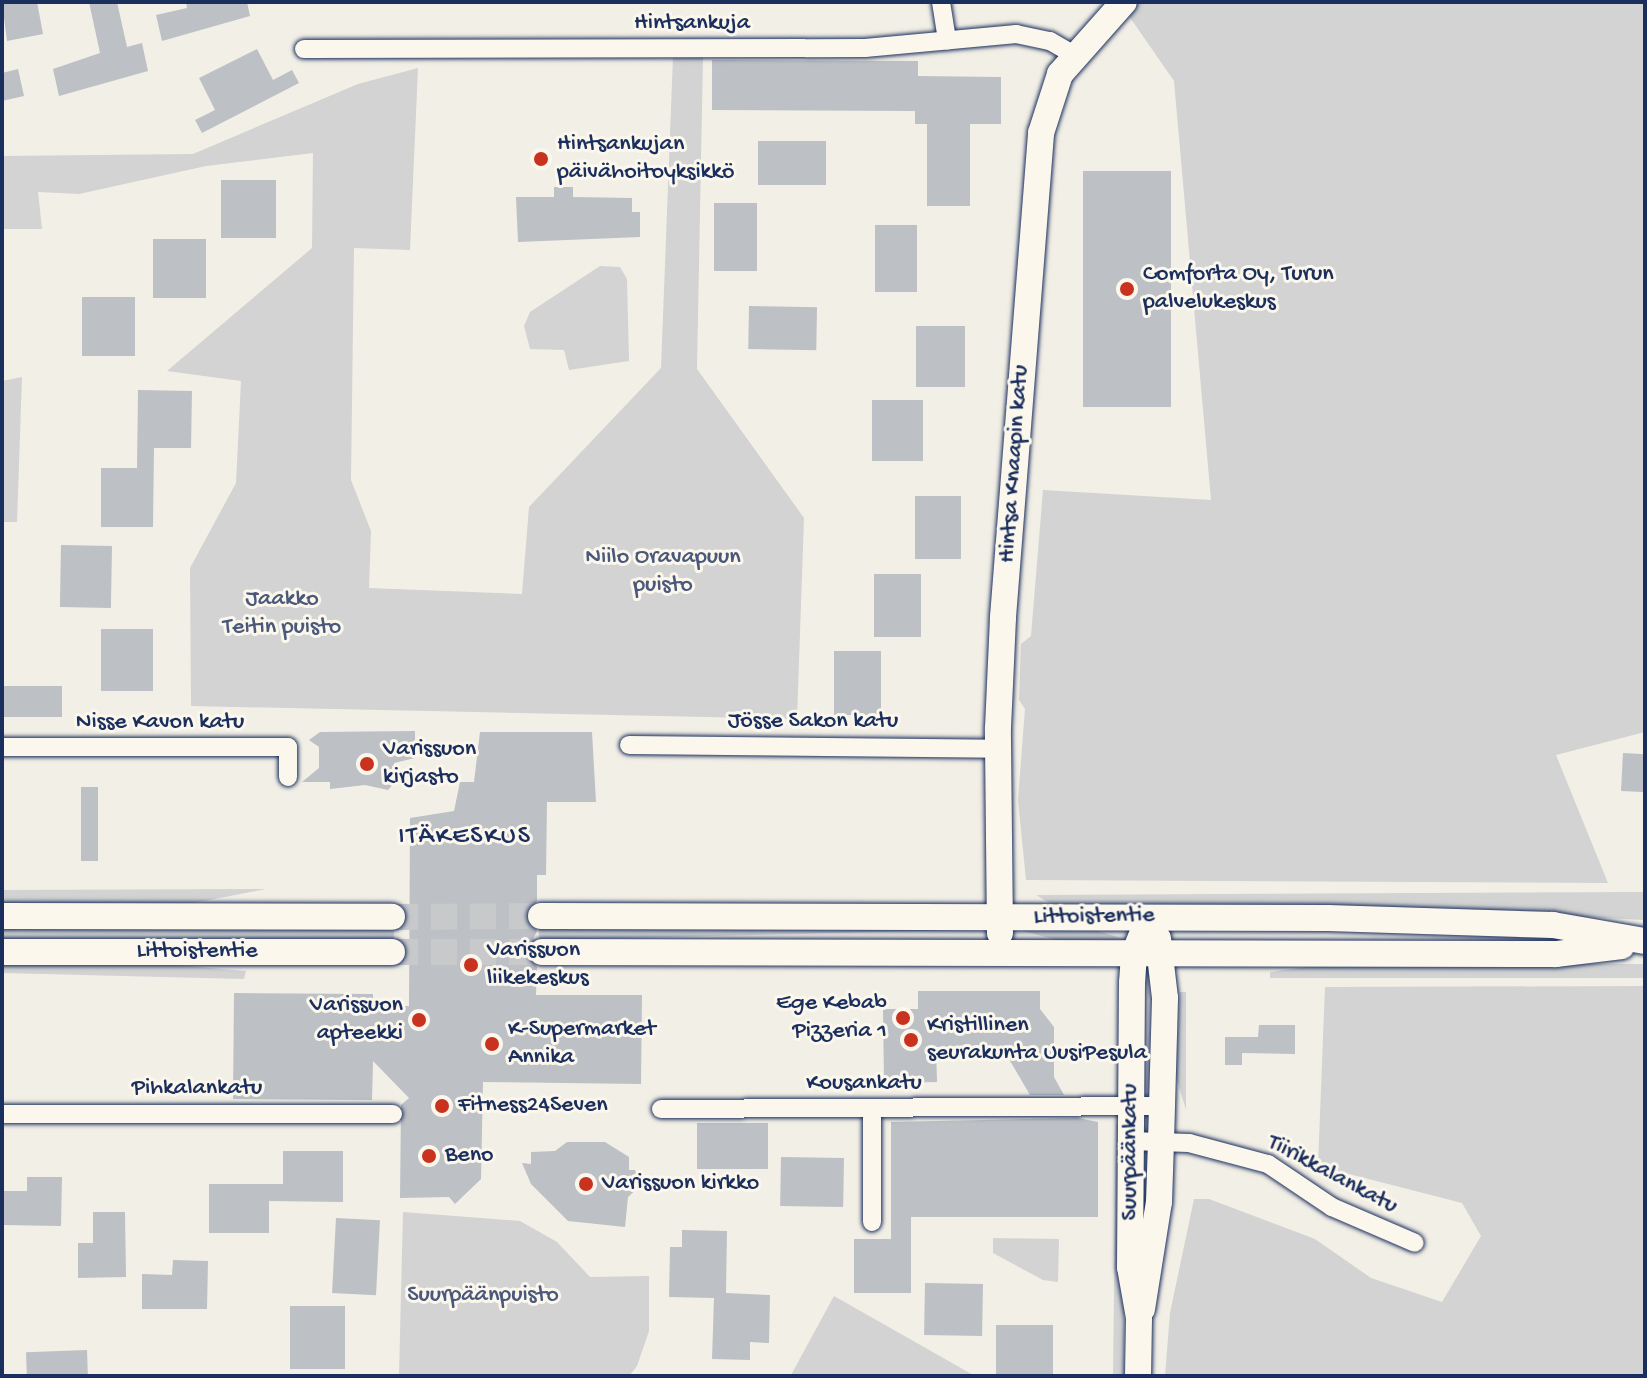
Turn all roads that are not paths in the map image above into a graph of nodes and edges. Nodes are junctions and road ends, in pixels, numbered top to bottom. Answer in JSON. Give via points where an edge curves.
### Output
{"nodes":[{"id":1,"x":941,"y":2,"type":"edge"},
{"id":2,"x":1124,"y":2,"type":"edge"},
{"id":3,"x":947,"y":41,"type":"junction"},
{"id":4,"x":304,"y":49,"type":"dead end"},
{"id":5,"x":1074,"y":55,"type":"junction"},
{"id":6,"x":629,"y":745,"type":"dead end"},
{"id":7,"x":2,"y":747,"type":"edge"},
{"id":8,"x":998,"y":749,"type":"junction"},
{"id":9,"x":288,"y":777,"type":"dead end"},
{"id":10,"x":2,"y":916,"type":"edge"},
{"id":11,"x":541,"y":916,"type":"tunnel mouth"},
{"id":12,"x":1151,"y":916,"type":"junction"},
{"id":13,"x":392,"y":917,"type":"tunnel mouth"},
{"id":14,"x":1000,"y":918,"type":"junction"},
{"id":15,"x":1645,"y":942,"type":"edge"},
{"id":16,"x":2,"y":952,"type":"edge"},
{"id":17,"x":392,"y":952,"type":"tunnel mouth"},
{"id":18,"x":542,"y":952,"type":"tunnel mouth"},
{"id":19,"x":1000,"y":953,"type":"junction"},
{"id":20,"x":1134,"y":954,"type":"junction"},
{"id":21,"x":1164,"y":954,"type":"junction"},
{"id":22,"x":1131,"y":1105,"type":"junction"},
{"id":23,"x":1162,"y":1106,"type":"junction"},
{"id":24,"x":661,"y":1109,"type":"dead end"},
{"id":25,"x":872,"y":1109,"type":"junction"},
{"id":26,"x":2,"y":1114,"type":"edge"},
{"id":27,"x":393,"y":1114,"type":"dead end"},
{"id":28,"x":1131,"y":1141,"type":"junction"},
{"id":29,"x":1161,"y":1142,"type":"junction"},
{"id":30,"x":872,"y":1222,"type":"dead end"},
{"id":31,"x":1415,"y":1243,"type":"dead end"},
{"id":32,"x":1139,"y":1318,"type":"junction"},
{"id":33,"x":1138,"y":1376,"type":"edge"}],
"edges":[{"from":1,"to":3,"type":"street"},
{"from":2,"to":5,"type":"main road","name":"Hintsa Knaapin katu"},
{"from":3,"to":4,"type":"street","name":"Hintsankuja","via":[[865,48]]},
{"from":3,"to":5,"type":"street","name":"Hintsankuja","via":[[1031,35]]},
{"from":5,"to":8,"type":"main road","name":"Hintsa Knaapin katu","via":[[1052,90],[1041,133],[1003,617]]},
{"from":6,"to":8,"type":"street","name":"Jösse Sakon katu"},
{"from":7,"to":9,"type":"street","name":"Nisse Kavon katu","via":[[288,747]]},
{"from":8,"to":14,"type":"main road","name":"Hintsa Knaapin katu"},
{"from":10,"to":13,"type":"main road","name":"Littoistentie"},
{"from":11,"to":14,"type":"main road","name":"Littoistentie"},
{"from":12,"to":14,"type":"main road","name":"Littoistentie"},
{"from":12,"to":15,"type":"main road","name":"Littoistentie","via":[[1553,925]]},
{"from":12,"to":20,"type":"main road","name":"Suurpäänkatu"},
{"from":12,"to":21,"type":"main road","name":"Suurpäänkatu"},
{"from":14,"to":19,"type":"main road","name":"Hintsa Knaapin katu"},
{"from":15,"to":21,"type":"main road","name":"Littoistentie","via":[[1556,954]]},
{"from":16,"to":17,"type":"main road","name":"Littoistentie"},
{"from":18,"to":19,"type":"main road","name":"Littoistentie"},
{"from":19,"to":20,"type":"main road","name":"Littoistentie"},
{"from":20,"to":21,"type":"main road","name":"Littoistentie"},
{"from":20,"to":22,"type":"main road","name":"Suurpäänkatu"},
{"from":21,"to":23,"type":"main road","name":"Suurpäänkatu"},
{"from":22,"to":23,"type":"street","name":"Kousankatu"},
{"from":22,"to":25,"type":"street","name":"Kousankatu"},
{"from":22,"to":28,"type":"main road","name":"Suurpäänkatu"},
{"from":23,"to":29,"type":"main road","name":"Suurpäänkatu"},
{"from":24,"to":25,"type":"street","name":"Kousankatu"},
{"from":25,"to":30,"type":"street"},
{"from":26,"to":27,"type":"street","name":"Pihkalankatu"},
{"from":28,"to":29,"type":"street","name":"Tiirikkalankatu"},
{"from":28,"to":32,"type":"main road","name":"Suurpäänkatu","via":[[1130,1267]]},
{"from":29,"to":31,"type":"street","name":"Tiirikkalankatu","via":[[1189,1143],[1268,1164],[1332,1207]]},
{"from":29,"to":32,"type":"main road","name":"Suurpäänkatu","via":[[1150,1276]]},
{"from":32,"to":33,"type":"main road","name":"Suurpäänkatu"}]}
